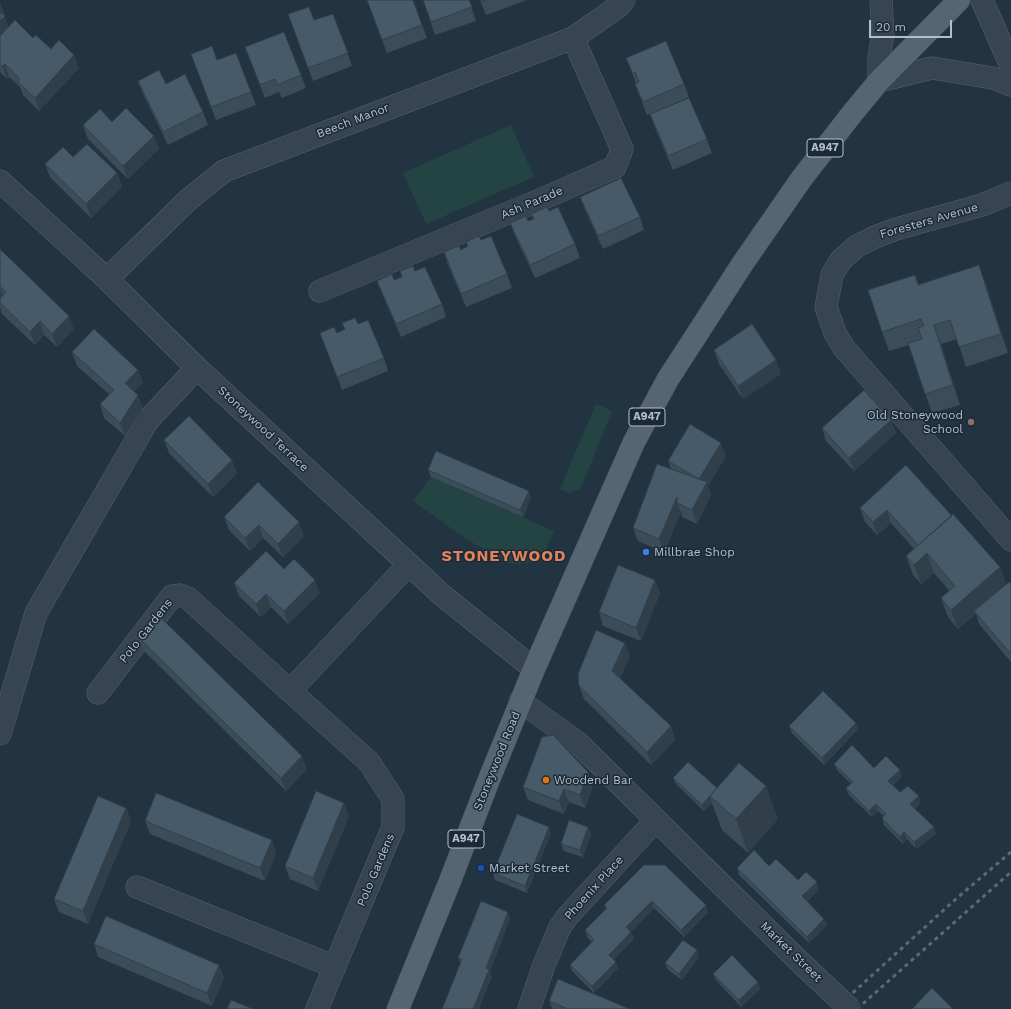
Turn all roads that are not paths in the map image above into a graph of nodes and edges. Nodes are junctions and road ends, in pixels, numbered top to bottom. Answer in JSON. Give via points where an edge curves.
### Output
{"nodes":[{"id":1,"x":624,"y":0,"type":"edge"},
{"id":2,"x":881,"y":0,"type":"edge"},
{"id":3,"x":959,"y":0,"type":"edge"},
{"id":4,"x":982,"y":0,"type":"edge"},
{"id":5,"x":573,"y":38,"type":"junction"},
{"id":6,"x":1011,"y":66,"type":"edge"},
{"id":7,"x":879,"y":81,"type":"junction"},
{"id":8,"x":1011,"y":85,"type":"edge"},
{"id":9,"x":0,"y":181,"type":"edge"},
{"id":10,"x":1011,"y":193,"type":"edge"},
{"id":11,"x":107,"y":279,"type":"junction"},
{"id":12,"x":320,"y":291,"type":"dead end"},
{"id":13,"x":197,"y":368,"type":"junction"},
{"id":14,"x":1011,"y":540,"type":"edge"},
{"id":15,"x":409,"y":564,"type":"junction"},
{"id":16,"x":534,"y":669,"type":"junction"},
{"id":17,"x":290,"y":692,"type":"junction"},
{"id":18,"x":98,"y":693,"type":"dead end"},
{"id":19,"x":520,"y":702,"type":"junction"},
{"id":20,"x":0,"y":734,"type":"edge"},
{"id":21,"x":655,"y":820,"type":"junction"},
{"id":22,"x":138,"y":886,"type":"dead end"},
{"id":23,"x":335,"y":967,"type":"junction"},
{"id":24,"x":317,"y":1009,"type":"edge"},
{"id":25,"x":398,"y":1009,"type":"edge"},
{"id":26,"x":529,"y":1009,"type":"edge"},
{"id":27,"x":850,"y":1009,"type":"edge"}],
"edges":[{"from":1,"to":5,"type":"street","name":"Beech Manor"},
{"from":2,"to":7,"type":"street","via":[[883,34],[879,57]]},
{"from":3,"to":7,"type":"main road","number":"A947"},
{"from":4,"to":6,"type":"street"},
{"from":5,"to":11,"type":"street","name":"Beech Manor","via":[[224,171],[188,200]]},
{"from":5,"to":12,"type":"street","name":"Ash Parade","via":[[622,149],[614,167]]},
{"from":7,"to":8,"type":"street","via":[[932,68],[993,78]]},
{"from":7,"to":16,"type":"main road","number":"A947","via":[[779,210],[668,379],[634,442]]},
{"from":9,"to":11,"type":"street","name":"Stoneywood Terrace"},
{"from":10,"to":14,"type":"street","name":"Foresters Avenue","via":[[982,205],[896,229],[857,246],[841,260],[832,275],[826,308],[834,334],[844,348]]},
{"from":11,"to":13,"type":"street","name":"Stoneywood Terrace"},
{"from":13,"to":15,"type":"street","name":"Stoneywood Terrace"},
{"from":13,"to":20,"type":"street","via":[[148,420],[36,613]]},
{"from":15,"to":16,"type":"street","name":"Stoneywood Terrace","via":[[442,595]]},
{"from":15,"to":17,"type":"street"},
{"from":16,"to":19,"type":"main road","name":"Stoneywood Road","number":"A947"},
{"from":17,"to":18,"type":"street","name":"Polo Gardens","via":[[188,598],[180,595],[172,596]]},
{"from":17,"to":23,"type":"street","name":"Polo Gardens","via":[[369,762],[393,799],[393,827]]},
{"from":19,"to":21,"type":"street","name":"Market Street","via":[[577,742]]},
{"from":19,"to":25,"type":"main road","name":"Stoneywood Road","number":"A947"},
{"from":21,"to":26,"type":"street","name":"Phoenix Place","via":[[567,916],[544,965]]},
{"from":21,"to":27,"type":"street","name":"Market Street","bridge":true},
{"from":22,"to":23,"type":"street"},
{"from":23,"to":24,"type":"street","name":"Polo Gardens"}]}
